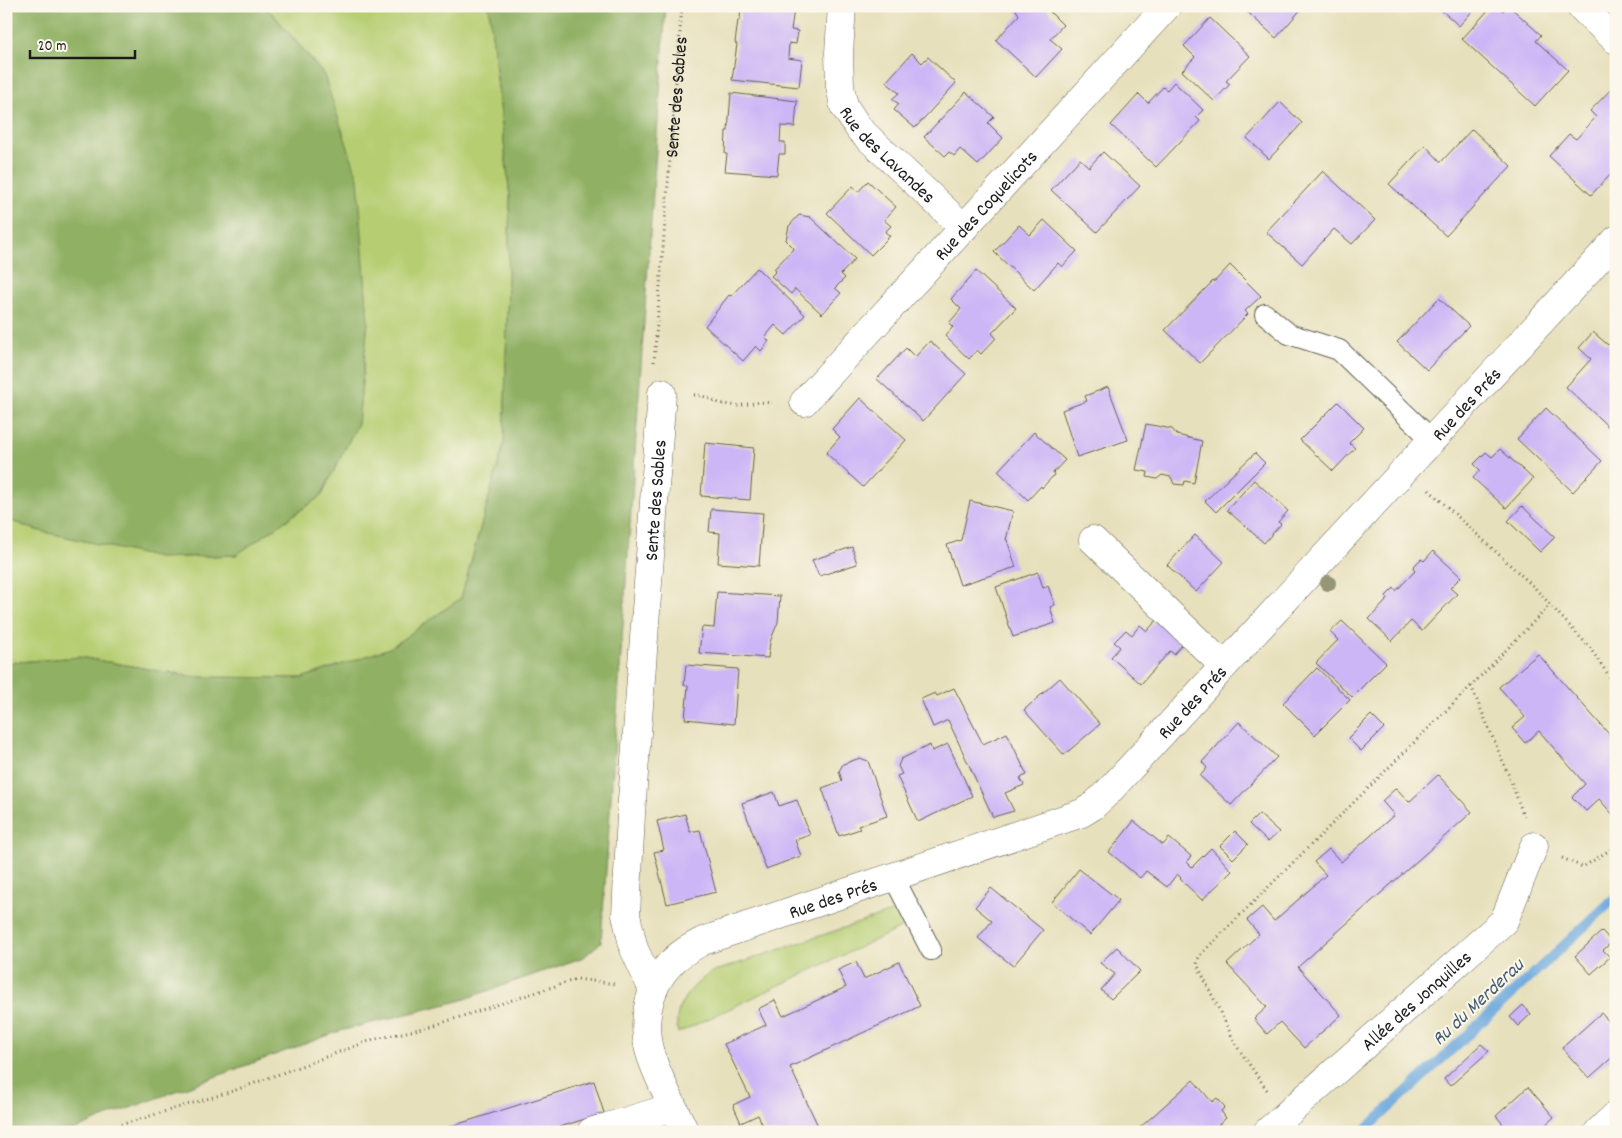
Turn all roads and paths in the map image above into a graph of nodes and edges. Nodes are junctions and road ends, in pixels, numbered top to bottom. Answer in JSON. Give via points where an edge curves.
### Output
{"nodes":[{"id":1,"x":682,"y":6,"type":"edge"},
{"id":2,"x":842,"y":6,"type":"edge"},
{"id":3,"x":1166,"y":6,"type":"edge"},
{"id":4,"x":1580,"y":6,"type":"edge"},
{"id":5,"x":1616,"y":40,"type":"edge"},
{"id":6,"x":964,"y":228,"type":"junction"},
{"id":7,"x":1616,"y":240,"type":"edge"},
{"id":8,"x":1265,"y":314,"type":"dead end"},
{"id":9,"x":662,"y":393,"type":"junction"},
{"id":10,"x":804,"y":402,"type":"joint"},
{"id":11,"x":1432,"y":440,"type":"junction"},
{"id":12,"x":1412,"y":462,"type":"junction"},
{"id":13,"x":1093,"y":540,"type":"dead end"},
{"id":14,"x":1550,"y":605,"type":"junction"},
{"id":15,"x":1224,"y":666,"type":"junction"},
{"id":16,"x":1471,"y":686,"type":"junction"},
{"id":17,"x":1616,"y":686,"type":"edge"},
{"id":18,"x":1534,"y":846,"type":"junction"},
{"id":19,"x":1616,"y":846,"type":"edge"},
{"id":20,"x":893,"y":876,"type":"junction"},
{"id":21,"x":931,"y":950,"type":"dead end"},
{"id":22,"x":654,"y":990,"type":"junction"},
{"id":23,"x":673,"y":1107,"type":"junction"},
{"id":24,"x":1616,"y":1115,"type":"edge"},
{"id":25,"x":1276,"y":1124,"type":"edge"},
{"id":26,"x":97,"y":1132,"type":"edge"},
{"id":27,"x":591,"y":1132,"type":"edge"},
{"id":28,"x":685,"y":1132,"type":"edge"},
{"id":29,"x":1598,"y":1132,"type":"edge"}],
"edges":[{"from":1,"to":9,"type":"path","name":"Sente des Sables","via":[[654,364]]},
{"from":2,"to":6,"type":"street","name":"Rue des Lavandes","via":[[839,53],[844,106],[860,130]]},
{"from":3,"to":6,"type":"street","name":"Rue des Coquelicots"},
{"from":4,"to":5,"type":"street"},
{"from":6,"to":10,"type":"street","name":"Rue des Coquelicots"},
{"from":7,"to":11,"type":"street","name":"Rue des Prés"},
{"from":8,"to":11,"type":"lane","via":[[1289,334],[1339,350]]},
{"from":9,"to":10,"type":"path","via":[[703,396],[737,406],[760,402]]},
{"from":9,"to":22,"type":"street","name":"Sente des Sables","via":[[626,914],[634,948]]},
{"from":11,"to":12,"type":"street","name":"Rue des Prés"},
{"from":12,"to":14,"type":"path","via":[[1432,480],[1426,487]]},
{"from":12,"to":15,"type":"street","name":"Rue des Prés"},
{"from":13,"to":15,"type":"street"},
{"from":14,"to":16,"type":"path"},
{"from":14,"to":17,"type":"path","via":[[1590,648]]},
{"from":15,"to":20,"type":"street","name":"Rue des Prés","via":[[1094,806],[1082,813]]},
{"from":16,"to":18,"type":"path"},
{"from":16,"to":25,"type":"path","via":[[1199,956],[1197,964]]},
{"from":18,"to":19,"type":"path","via":[[1583,867]]},
{"from":18,"to":25,"type":"street","name":"Allée des Jonquilles","via":[[1504,921]]},
{"from":20,"to":21,"type":"lane"},
{"from":20,"to":22,"type":"street","name":"Rue des Prés","via":[[703,941],[672,962]]},
{"from":22,"to":23,"type":"street","name":"Rue des Prés","via":[[646,1014],[647,1042]]},
{"from":22,"to":26,"type":"path","via":[[577,979],[432,1026],[372,1040],[233,1091]]},
{"from":23,"to":27,"type":"street"},
{"from":23,"to":28,"type":"street","name":"Rue des Prés"},
{"from":24,"to":29,"type":"street"}]}
